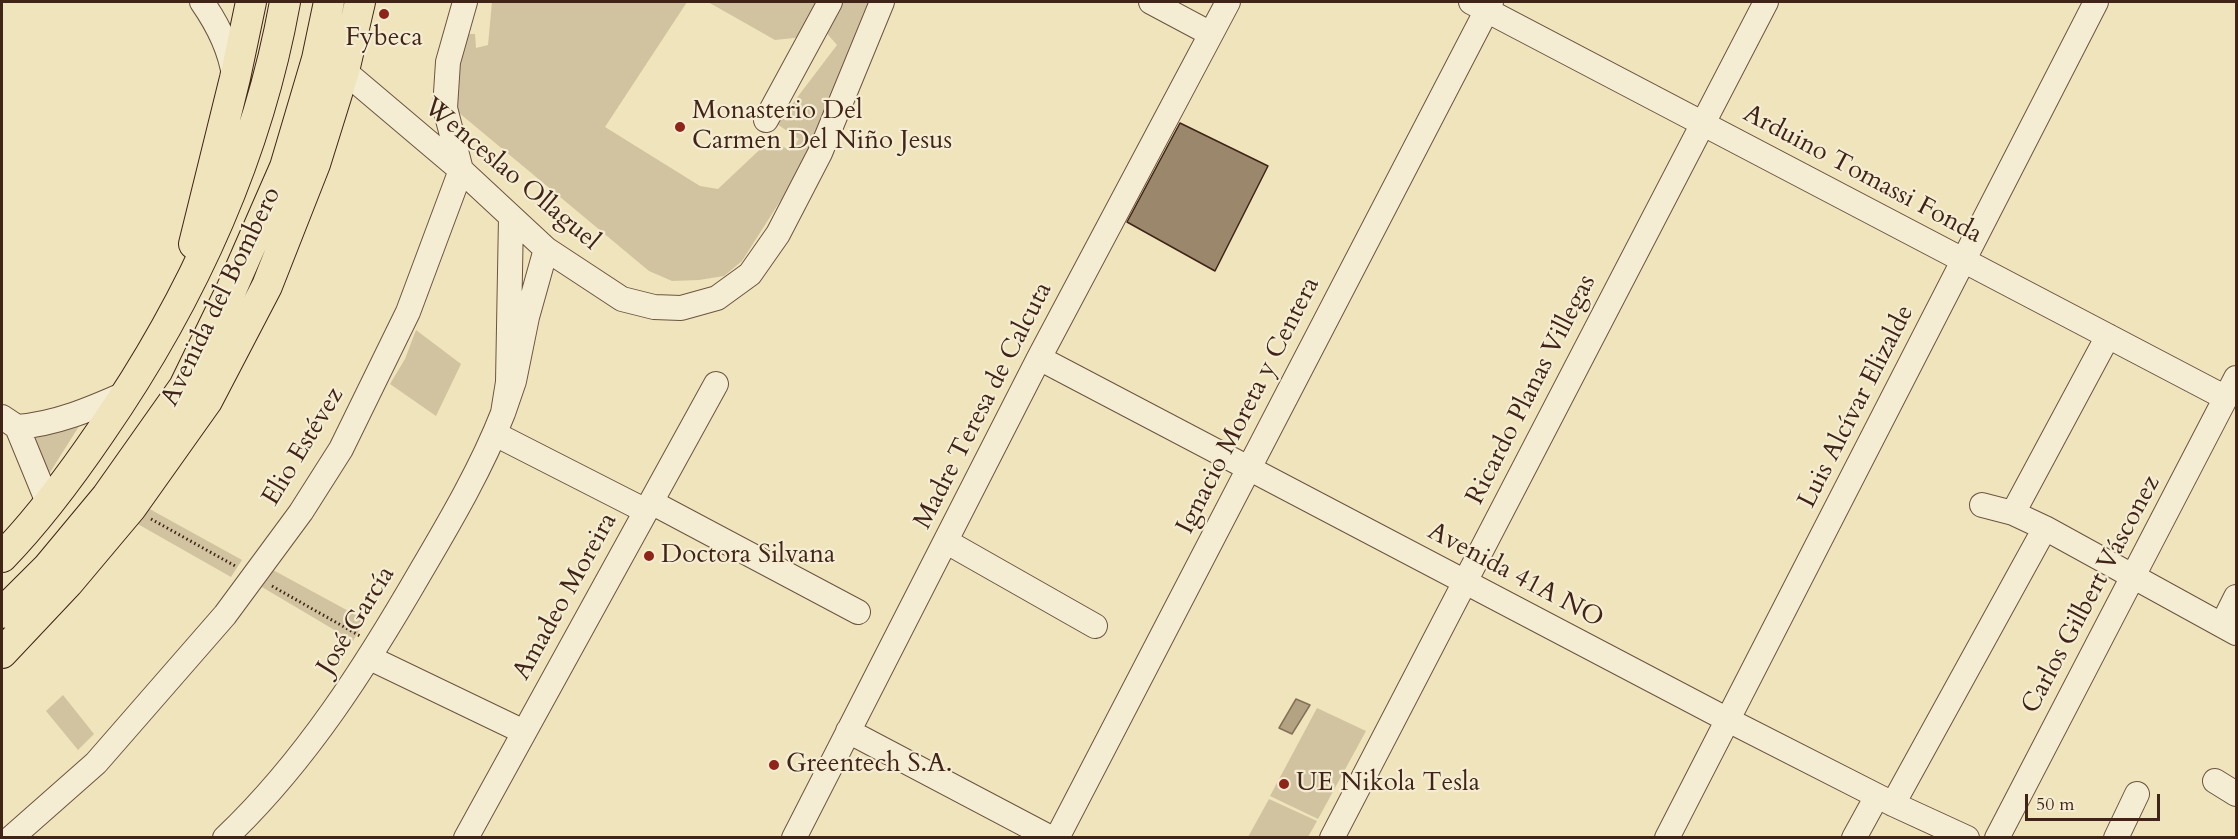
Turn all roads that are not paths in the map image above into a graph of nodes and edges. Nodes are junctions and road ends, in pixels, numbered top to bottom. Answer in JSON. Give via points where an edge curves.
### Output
{"nodes":[{"id":1,"x":202,"y":2,"type":"edge"},
{"id":2,"x":251,"y":2,"type":"edge"},
{"id":3,"x":285,"y":2,"type":"edge"},
{"id":4,"x":328,"y":2,"type":"edge"},
{"id":5,"x":360,"y":2,"type":"edge"},
{"id":6,"x":465,"y":2,"type":"edge"},
{"id":7,"x":830,"y":2,"type":"edge"},
{"id":8,"x":882,"y":2,"type":"edge"},
{"id":9,"x":1152,"y":2,"type":"edge"},
{"id":10,"x":1228,"y":2,"type":"edge"},
{"id":11,"x":1766,"y":2,"type":"edge"},
{"id":12,"x":2096,"y":2,"type":"edge"},
{"id":13,"x":1483,"y":4,"type":"edge"},
{"id":14,"x":1211,"y":34,"type":"junction"},
{"id":15,"x":344,"y":71,"type":"junction"},
{"id":16,"x":235,"y":78,"type":"junction"},
{"id":17,"x":766,"y":120,"type":"dead end"},
{"id":18,"x":1703,"y":123,"type":"junction"},
{"id":19,"x":461,"y":170,"type":"junction"},
{"id":20,"x":511,"y":217,"type":"junction"},
{"id":21,"x":546,"y":249,"type":"junction"},
{"id":22,"x":1964,"y":260,"type":"junction"},
{"id":23,"x":181,"y":299,"type":"junction"},
{"id":24,"x":2108,"y":336,"type":"junction"},
{"id":25,"x":1039,"y":358,"type":"junction"},
{"id":26,"x":716,"y":384,"type":"dead end"},
{"id":27,"x":2231,"y":388,"type":"edge"},
{"id":28,"x":127,"y":393,"type":"junction"},
{"id":29,"x":9,"y":422,"type":"edge"},
{"id":30,"x":499,"y":424,"type":"junction"},
{"id":31,"x":1249,"y":469,"type":"junction"},
{"id":32,"x":49,"y":505,"type":"junction"},
{"id":33,"x":1982,"y":505,"type":"dead end"},
{"id":34,"x":648,"y":507,"type":"junction"},
{"id":35,"x":2013,"y":513,"type":"junction"},
{"id":36,"x":2045,"y":528,"type":"junction"},
{"id":37,"x":947,"y":542,"type":"junction"},
{"id":38,"x":2,"y":557,"type":"edge"},
{"id":39,"x":2134,"y":578,"type":"junction"},
{"id":40,"x":1465,"y":582,"type":"junction"},
{"id":41,"x":2236,"y":597,"type":"edge"},
{"id":42,"x":858,"y":612,"type":"dead end"},
{"id":43,"x":2,"y":613,"type":"edge"},
{"id":44,"x":1095,"y":626,"type":"dead end"},
{"id":45,"x":2229,"y":629,"type":"edge"},
{"id":46,"x":2,"y":653,"type":"edge"},
{"id":47,"x":370,"y":658,"type":"junction"},
{"id":48,"x":1728,"y":720,"type":"junction"},
{"id":49,"x":848,"y":731,"type":"junction"},
{"id":50,"x":524,"y":732,"type":"junction"},
{"id":51,"x":2215,"y":781,"type":"dead end"},
{"id":52,"x":2137,"y":794,"type":"dead end"},
{"id":53,"x":2236,"y":794,"type":"edge"},
{"id":54,"x":1885,"y":800,"type":"junction"},
{"id":55,"x":11,"y":837,"type":"edge"},
{"id":56,"x":225,"y":837,"type":"edge"},
{"id":57,"x":466,"y":837,"type":"edge"},
{"id":58,"x":794,"y":837,"type":"edge"},
{"id":59,"x":1051,"y":837,"type":"edge"},
{"id":60,"x":1058,"y":837,"type":"edge"},
{"id":61,"x":1332,"y":837,"type":"edge"},
{"id":62,"x":1667,"y":837,"type":"edge"},
{"id":63,"x":1854,"y":837,"type":"edge"},
{"id":64,"x":1967,"y":837,"type":"edge"},
{"id":65,"x":1997,"y":837,"type":"edge"},
{"id":66,"x":2021,"y":837,"type":"edge"},
{"id":67,"x":2116,"y":837,"type":"edge"}],
"edges":[{"from":1,"to":16,"type":"street","via":[[225,41]]},
{"from":2,"to":16,"type":"main road","name":"Avenida del Bombero"},
{"from":3,"to":23,"type":"main road","name":"Avenida del Bombero","via":[[279,37],[233,187]]},
{"from":4,"to":43,"type":"main road","name":"Avenida del Bombero","via":[[317,59],[285,167],[184,387],[107,496],[48,567]]},
{"from":5,"to":15,"type":"main road","name":"Avenida del Bombero"},
{"from":6,"to":19,"type":"street","via":[[448,62],[445,108]]},
{"from":7,"to":17,"type":"street"},
{"from":8,"to":21,"type":"street","name":"Wenceslao Ollaguel","via":[[820,153],[778,234],[750,274],[717,298],[681,308],[654,308],[622,299]]},
{"from":9,"to":14,"type":"street"},
{"from":10,"to":14,"type":"street","name":"Madre Teresa de Calcuta"},
{"from":11,"to":18,"type":"street","name":"Ricardo Planas Villegas"},
{"from":12,"to":22,"type":"street","name":"Luis Alcívar Elizalde"},
{"from":13,"to":18,"type":"street","name":"Arduino Tomassi Fonda"},
{"from":13,"to":31,"type":"street","name":"Ignacio Moreta y Centera"},
{"from":14,"to":25,"type":"street","name":"Madre Teresa de Calcuta"},
{"from":15,"to":19,"type":"street","name":"Wenceslao Ollaguel"},
{"from":15,"to":46,"type":"main road","name":"Avenida del Bombero","via":[[315,164],[267,285],[207,401],[131,508]]},
{"from":16,"to":23,"type":"main road","name":"Avenida del Bombero"},
{"from":18,"to":22,"type":"street","name":"Arduino Tomassi Fonda"},
{"from":18,"to":40,"type":"street","name":"Ricardo Planas Villegas"},
{"from":19,"to":20,"type":"street","name":"Wenceslao Ollaguel"},
{"from":19,"to":55,"type":"street","name":"Elio Estévez","via":[[408,312],[341,449],[301,512],[225,615],[129,727],[96,763]]},
{"from":20,"to":21,"type":"street","name":"Wenceslao Ollaguel"},
{"from":20,"to":30,"type":"street","name":"José García","via":[[508,382]]},
{"from":21,"to":30,"type":"street","name":"José García","via":[[514,381]]},
{"from":22,"to":24,"type":"street","name":"Arduino Tomassi Fonda"},
{"from":22,"to":48,"type":"street","name":"Luis Alcívar Elizalde"},
{"from":23,"to":28,"type":"main road","name":"Avenida del Bombero"},
{"from":24,"to":27,"type":"street","name":"Arduino Tomassi Fonda"},
{"from":24,"to":35,"type":"street"},
{"from":25,"to":31,"type":"street","name":"Avenida 41A NO"},
{"from":25,"to":37,"type":"street","name":"Madre Teresa de Calcuta"},
{"from":26,"to":34,"type":"street","name":"Amadeo Moreira"},
{"from":27,"to":39,"type":"street","name":"Carlos Gilbert Vásconez"},
{"from":28,"to":29,"type":"street","via":[[71,417],[36,426]]},
{"from":28,"to":32,"type":"main road","name":"Avenida del Bombero"},
{"from":29,"to":32,"type":"street"},
{"from":30,"to":34,"type":"street"},
{"from":30,"to":47,"type":"street","name":"José García","via":[[438,542]]},
{"from":31,"to":40,"type":"street","name":"Avenida 41A NO"},
{"from":31,"to":60,"type":"street","name":"Ignacio Moreta y Centera"},
{"from":32,"to":38,"type":"main road","name":"Avenida del Bombero"},
{"from":33,"to":35,"type":"street"},
{"from":34,"to":42,"type":"street"},
{"from":34,"to":50,"type":"street","name":"Amadeo Moreira"},
{"from":35,"to":36,"type":"street"},
{"from":36,"to":39,"type":"street"},
{"from":36,"to":54,"type":"street"},
{"from":37,"to":44,"type":"street"},
{"from":37,"to":49,"type":"street","name":"Madre Teresa de Calcuta"},
{"from":39,"to":45,"type":"street"},
{"from":39,"to":65,"type":"street","name":"Carlos Gilbert Vásconez"},
{"from":40,"to":48,"type":"street","name":"Avenida 41A NO"},
{"from":40,"to":61,"type":"street","name":"Ricardo Planas Villegas"},
{"from":41,"to":45,"type":"street"},
{"from":47,"to":50,"type":"street"},
{"from":47,"to":56,"type":"street","name":"José García","via":[[283,775]]},
{"from":48,"to":54,"type":"street","name":"Avenida 41A NO"},
{"from":48,"to":62,"type":"street","name":"Luis Alcívar Elizalde"},
{"from":49,"to":58,"type":"street","name":"Madre Teresa de Calcuta"},
{"from":49,"to":59,"type":"street"},
{"from":50,"to":57,"type":"street","name":"Amadeo Moreira"},
{"from":51,"to":53,"type":"street"},
{"from":52,"to":67,"type":"street"},
{"from":54,"to":63,"type":"street"},
{"from":54,"to":64,"type":"street","name":"Avenida 41A NO"},
{"from":65,"to":66,"type":"street"}]}
